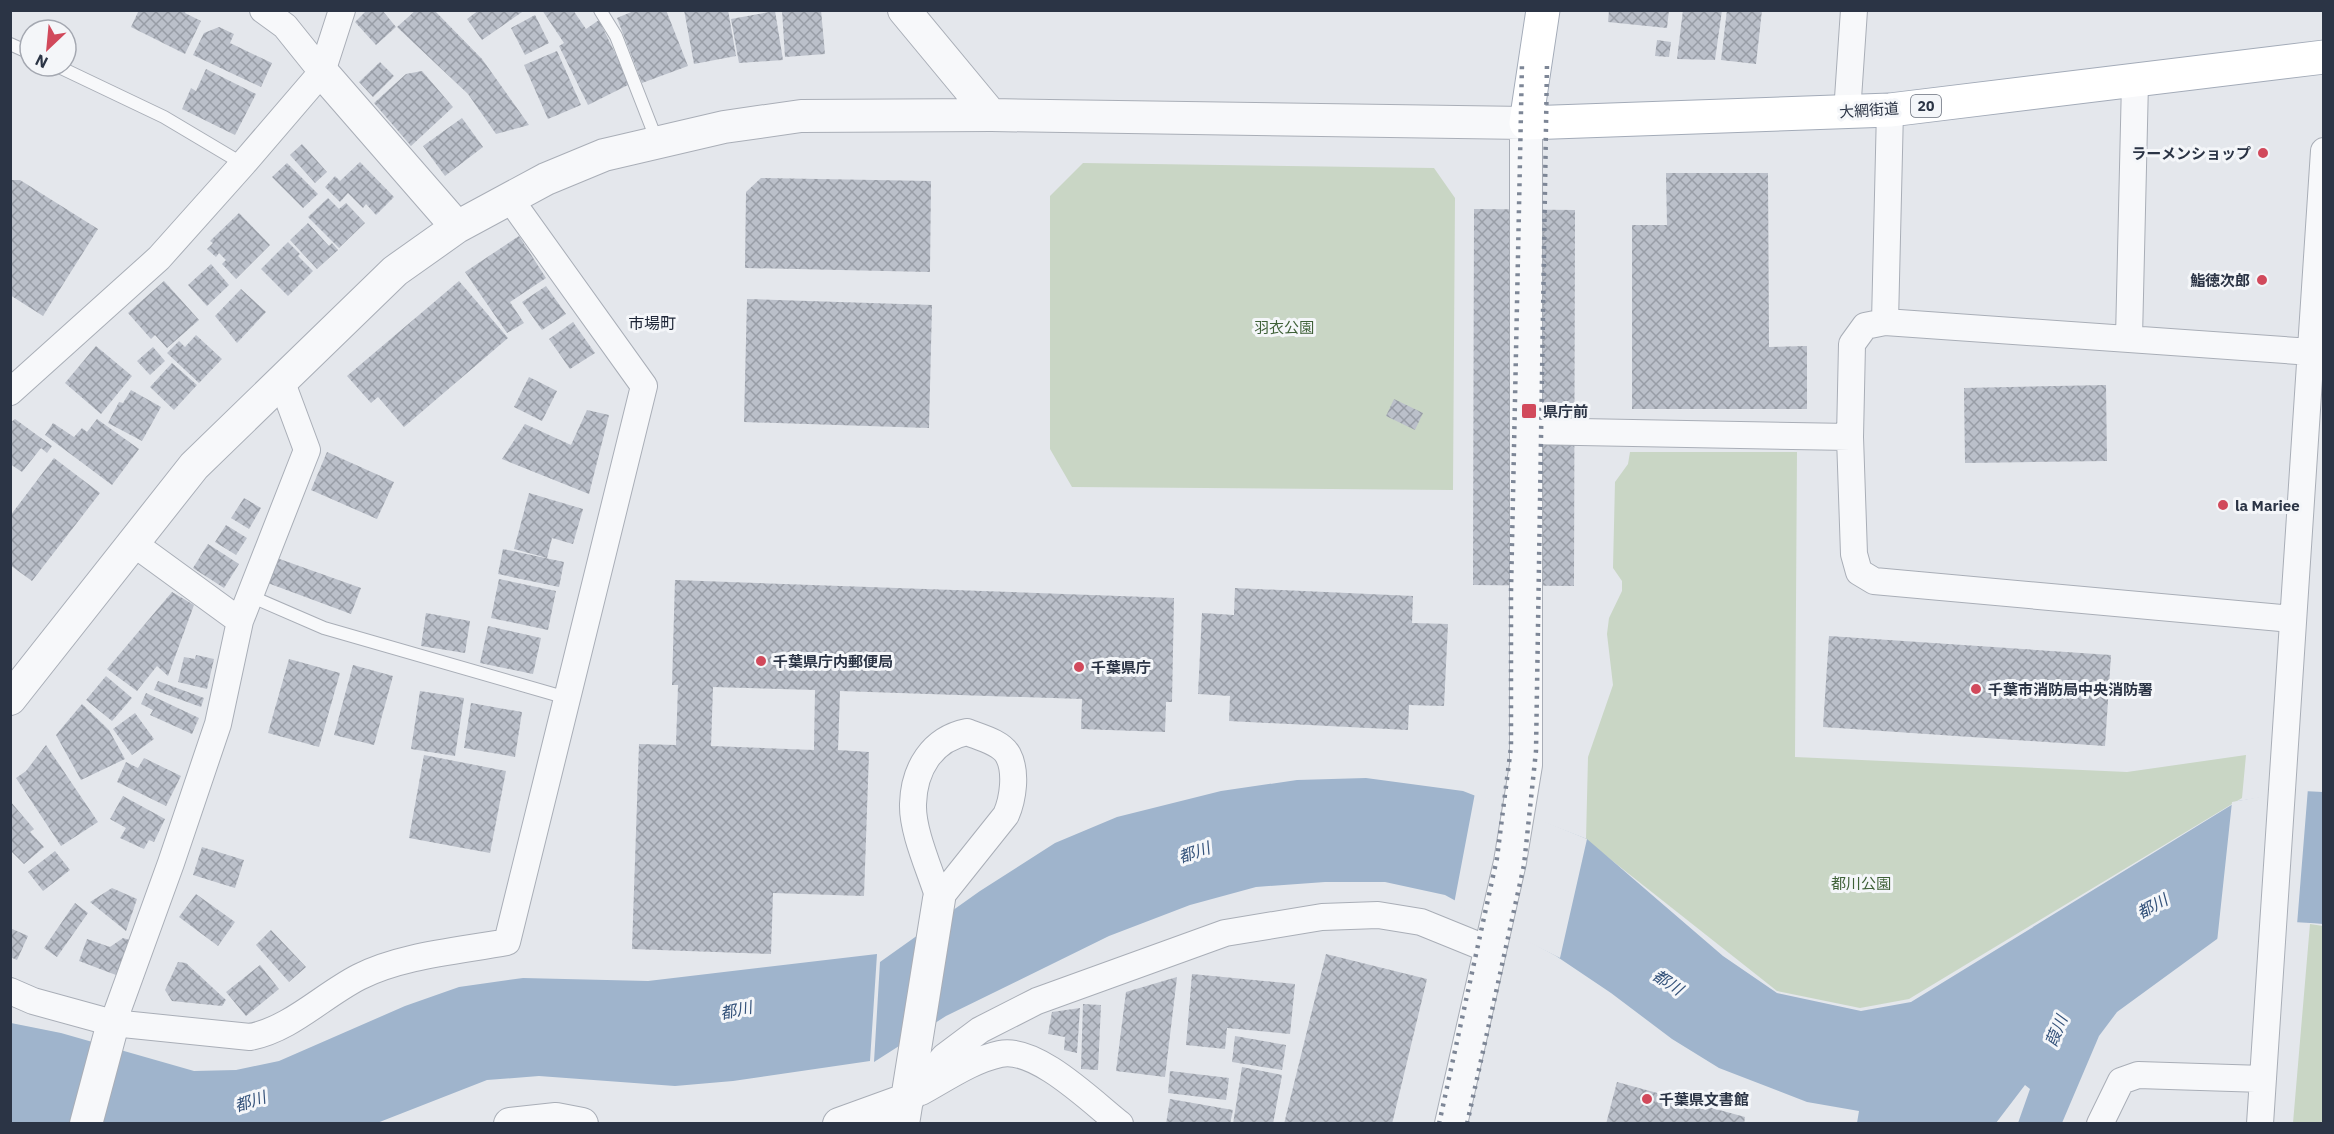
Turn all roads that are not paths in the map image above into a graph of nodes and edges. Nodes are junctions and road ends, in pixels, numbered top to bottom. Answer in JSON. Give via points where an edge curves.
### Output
{"nodes":[{"id":1,"x":263,"y":10,"type":"edge"},
{"id":2,"x":342,"y":10,"type":"edge"},
{"id":3,"x":600,"y":10,"type":"edge"},
{"id":4,"x":904,"y":10,"type":"edge"},
{"id":5,"x":1543,"y":10,"type":"edge"},
{"id":6,"x":1854,"y":10,"type":"edge"},
{"id":7,"x":2324,"y":57,"type":"edge"},
{"id":8,"x":322,"y":72,"type":"junction"},
{"id":9,"x":78,"y":76,"type":"edge"},
{"id":10,"x":2135,"y":82,"type":"junction"},
{"id":11,"x":1890,"y":110,"type":"junction"},
{"id":12,"x":1847,"y":112,"type":"junction"},
{"id":13,"x":990,"y":115,"type":"junction"},
{"id":14,"x":1526,"y":123,"type":"junction"},
{"id":15,"x":657,"y":142,"type":"junction"},
{"id":16,"x":2324,"y":151,"type":"edge"},
{"id":17,"x":243,"y":164,"type":"junction"},
{"id":18,"x":510,"y":199,"type":"junction"},
{"id":19,"x":457,"y":227,"type":"junction"},
{"id":20,"x":1885,"y":322,"type":"junction"},
{"id":21,"x":2130,"y":338,"type":"junction"},
{"id":22,"x":2312,"y":352,"type":"junction"},
{"id":23,"x":280,"y":380,"type":"junction"},
{"id":24,"x":10,"y":392,"type":"edge"},
{"id":25,"x":1526,"y":431,"type":"junction"},
{"id":26,"x":1851,"y":437,"type":"junction"},
{"id":27,"x":133,"y":543,"type":"junction"},
{"id":28,"x":250,"y":596,"type":"junction"},
{"id":29,"x":2292,"y":619,"type":"junction"},
{"id":30,"x":240,"y":621,"type":"junction"},
{"id":31,"x":567,"y":698,"type":"junction"},
{"id":32,"x":10,"y":699,"type":"edge"},
{"id":33,"x":939,"y":899,"type":"junction"},
{"id":34,"x":1490,"y":950,"type":"junction"},
{"id":35,"x":10,"y":991,"type":"edge"},
{"id":36,"x":113,"y":1023,"type":"junction"},
{"id":37,"x":2263,"y":1079,"type":"junction"},
{"id":38,"x":905,"y":1111,"type":"edge"},
{"id":39,"x":86,"y":1124,"type":"edge"},
{"id":40,"x":510,"y":1124,"type":"edge"},
{"id":41,"x":582,"y":1124,"type":"edge"},
{"id":42,"x":839,"y":1124,"type":"edge"},
{"id":43,"x":1120,"y":1124,"type":"edge"},
{"id":44,"x":1451,"y":1124,"type":"edge"},
{"id":45,"x":2100,"y":1124,"type":"edge"},
{"id":46,"x":2260,"y":1124,"type":"edge"}],
"edges":[{"from":1,"to":8,"type":"street","via":[[285,26]]},
{"from":2,"to":8,"type":"street"},
{"from":3,"to":15,"type":"lane","via":[[616,36]]},
{"from":4,"to":13,"type":"street"},
{"from":5,"to":14,"type":"main road"},
{"from":6,"to":12,"type":"street"},
{"from":7,"to":10,"type":"main road","name":"大網街道","number":"20"},
{"from":8,"to":17,"type":"street"},
{"from":8,"to":19,"type":"street"},
{"from":9,"to":17,"type":"lane","via":[[164,117]]},
{"from":10,"to":11,"type":"main road","name":"大網街道","number":"20"},
{"from":10,"to":21,"type":"street"},
{"from":11,"to":12,"type":"main road","name":"大網街道","number":"20"},
{"from":11,"to":20,"type":"street"},
{"from":12,"to":14,"type":"main road","name":"大網街道","number":"20"},
{"from":13,"to":14,"type":"street"},
{"from":13,"to":15,"type":"street","via":[[801,116]]},
{"from":14,"to":25,"type":"street"},
{"from":15,"to":18,"type":"street","via":[[604,155]]},
{"from":16,"to":22,"type":"street"},
{"from":17,"to":24,"type":"street","via":[[159,258]]},
{"from":18,"to":19,"type":"street"},
{"from":18,"to":31,"type":"street","via":[[644,386]]},
{"from":19,"to":23,"type":"street","via":[[395,271]]},
{"from":20,"to":21,"type":"street"},
{"from":20,"to":26,"type":"street","via":[[1865,326],[1852,344]]},
{"from":21,"to":22,"type":"street"},
{"from":22,"to":29,"type":"street"},
{"from":23,"to":27,"type":"street","via":[[194,466]]},
{"from":23,"to":28,"type":"street","via":[[307,450]]},
{"from":25,"to":26,"type":"street"},
{"from":25,"to":34,"type":"street","via":[[1526,765]]},
{"from":26,"to":29,"type":"street","via":[[1854,554],[1859,572],[1874,581]]},
{"from":27,"to":30,"type":"street"},
{"from":27,"to":32,"type":"street"},
{"from":28,"to":30,"type":"street"},
{"from":28,"to":31,"type":"lane","via":[[324,628]]},
{"from":29,"to":37,"type":"street"},
{"from":30,"to":36,"type":"street","via":[[218,724]]},
{"from":31,"to":36,"type":"street","via":[[507,942],[400,962],[360,976],[269,1033],[250,1037]]},
{"from":33,"to":33,"type":"street","via":[[913,806],[916,782],[935,746],[950,735],[967,732],[1008,755],[1013,783],[1011,802],[1006,815]]},
{"from":33,"to":38,"type":"street"},
{"from":34,"to":38,"type":"street","via":[[1420,922],[1378,915],[1322,917],[1225,933],[1037,1001],[980,1030],[944,1057]]},
{"from":34,"to":44,"type":"street"},
{"from":35,"to":36,"type":"street"},
{"from":36,"to":39,"type":"street"},
{"from":37,"to":45,"type":"street","via":[[2138,1075],[2121,1082]]},
{"from":37,"to":46,"type":"street"},
{"from":38,"to":42,"type":"street"},
{"from":38,"to":43,"type":"street","via":[[977,1062],[1000,1053],[1020,1054],[1047,1066]]},
{"from":40,"to":41,"type":"street","via":[[556,1119]]}]}
